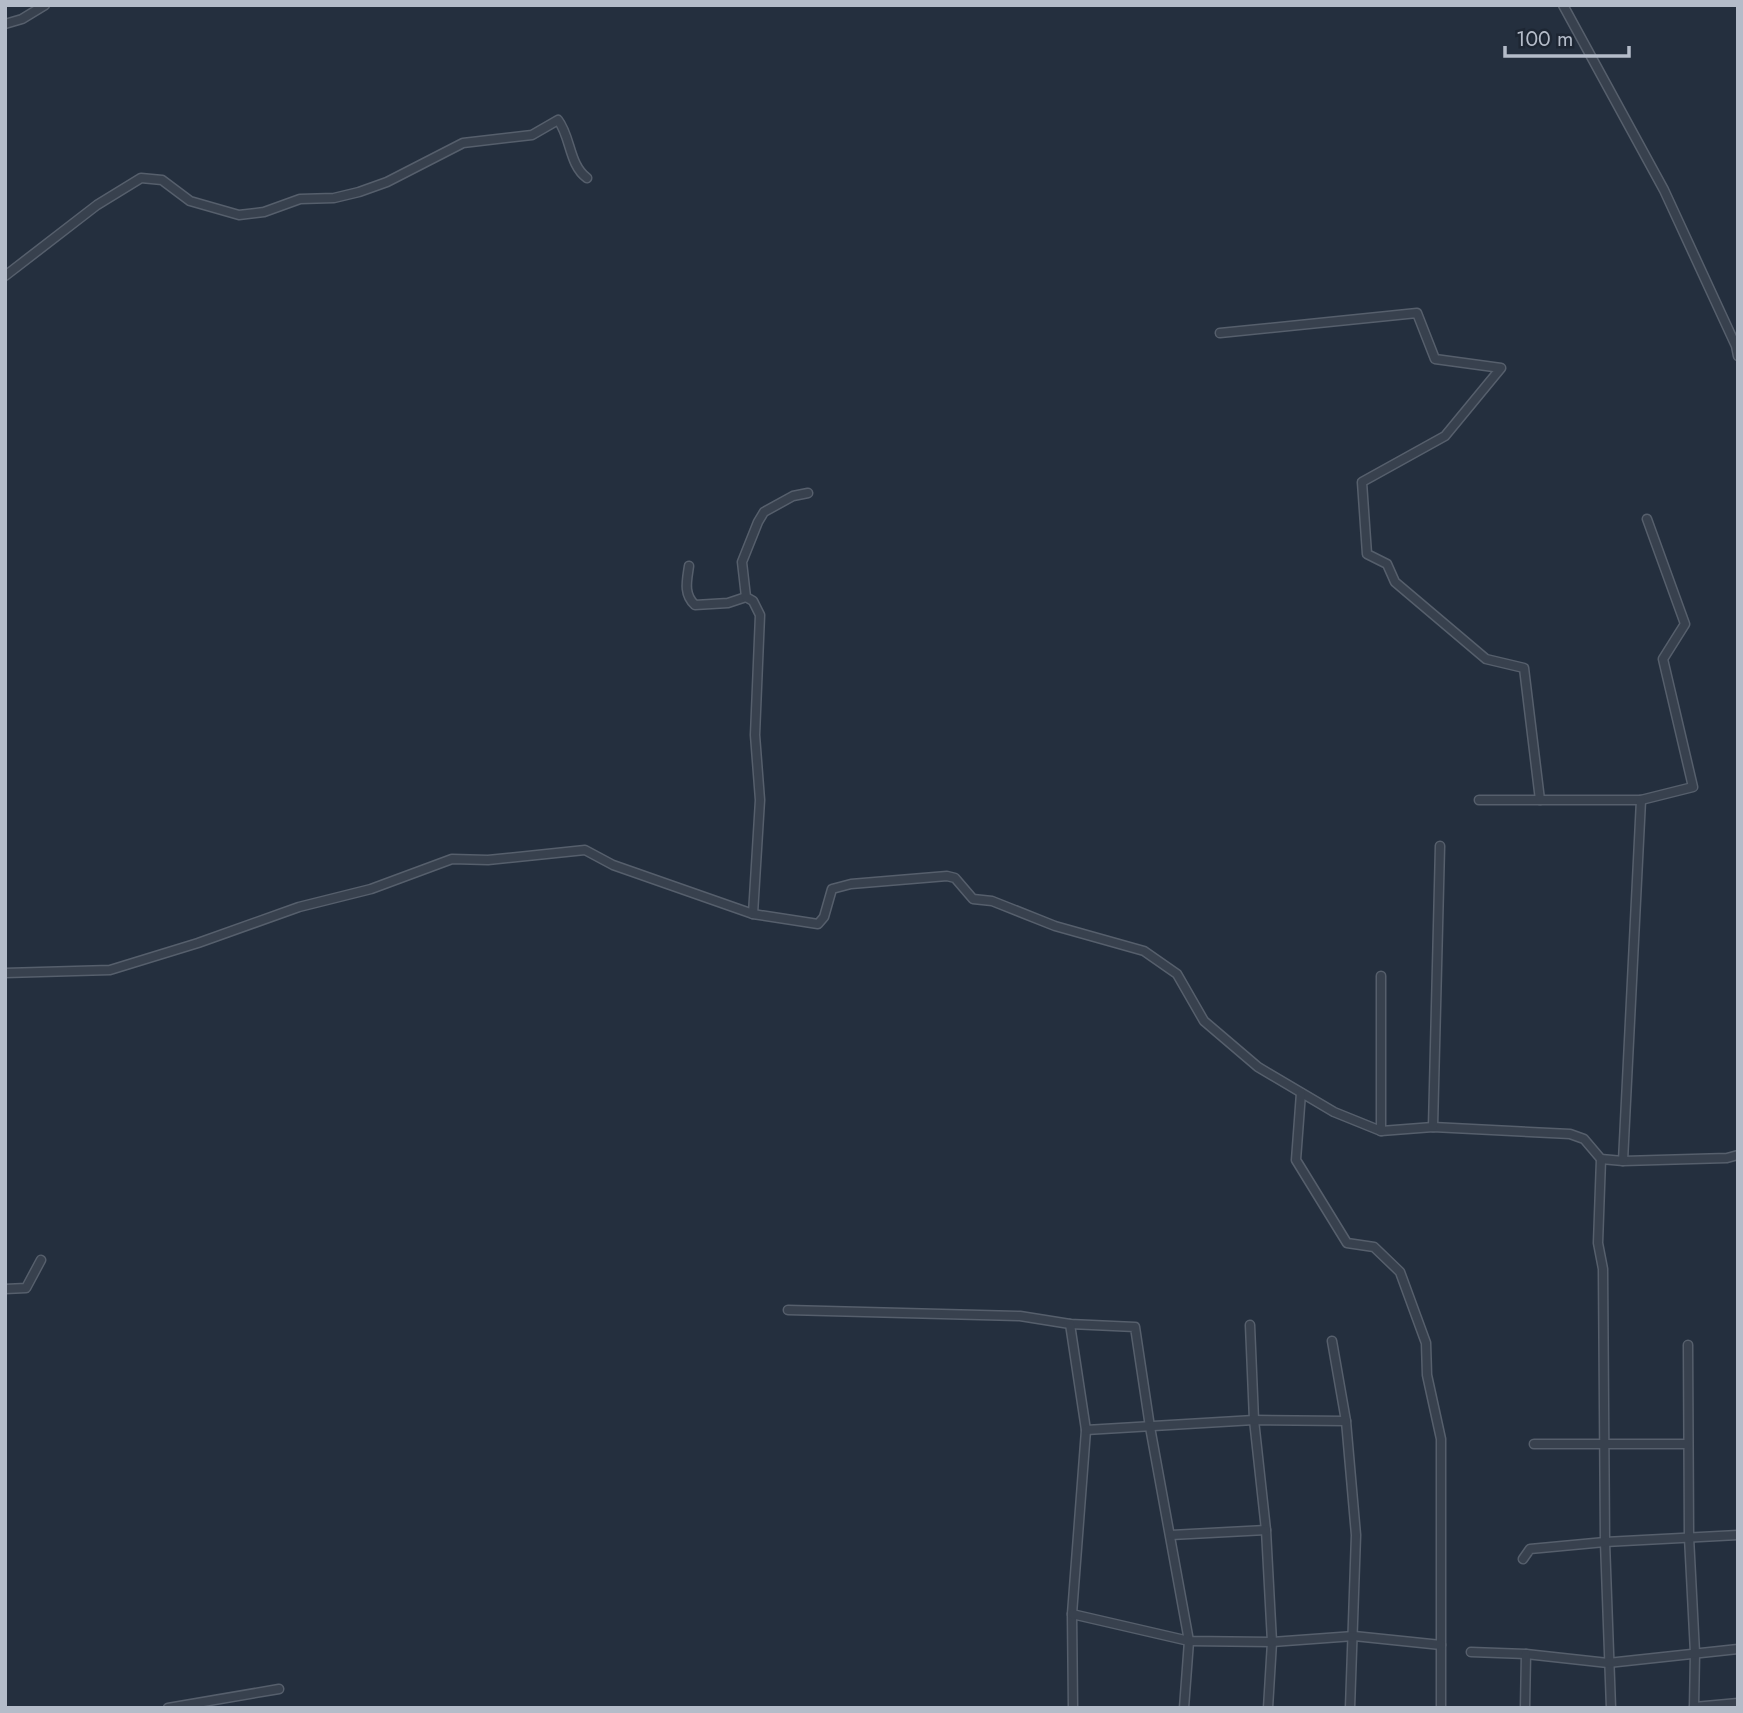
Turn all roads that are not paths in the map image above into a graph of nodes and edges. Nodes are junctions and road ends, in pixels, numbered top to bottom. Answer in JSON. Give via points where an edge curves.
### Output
{"nodes":[{"id":1,"x":45,"y":5,"type":"edge"},
{"id":2,"x":1563,"y":5,"type":"edge"},
{"id":3,"x":5,"y":24,"type":"edge"},
{"id":4,"x":587,"y":178,"type":"dead end"},
{"id":5,"x":5,"y":276,"type":"edge"},
{"id":6,"x":1220,"y":332,"type":"dead end"},
{"id":7,"x":1738,"y":356,"type":"edge"},
{"id":8,"x":808,"y":493,"type":"dead end"},
{"id":9,"x":1647,"y":519,"type":"dead end"},
{"id":10,"x":689,"y":566,"type":"dead end"},
{"id":11,"x":746,"y":597,"type":"junction"},
{"id":12,"x":1479,"y":800,"type":"dead end"},
{"id":13,"x":1540,"y":800,"type":"junction"},
{"id":14,"x":1641,"y":800,"type":"junction"},
{"id":15,"x":1440,"y":846,"type":"dead end"},
{"id":16,"x":753,"y":914,"type":"junction"},
{"id":17,"x":5,"y":973,"type":"edge"},
{"id":18,"x":1381,"y":976,"type":"dead end"},
{"id":19,"x":1301,"y":1093,"type":"junction"},
{"id":20,"x":1433,"y":1128,"type":"junction"},
{"id":21,"x":1381,"y":1131,"type":"junction"},
{"id":22,"x":1738,"y":1155,"type":"edge"},
{"id":23,"x":1601,"y":1158,"type":"junction"},
{"id":24,"x":1623,"y":1161,"type":"junction"},
{"id":25,"x":41,"y":1260,"type":"dead end"},
{"id":26,"x":5,"y":1289,"type":"edge"},
{"id":27,"x":788,"y":1310,"type":"dead end"},
{"id":28,"x":1070,"y":1324,"type":"junction"},
{"id":29,"x":1250,"y":1325,"type":"dead end"},
{"id":30,"x":1332,"y":1341,"type":"dead end"},
{"id":31,"x":1688,"y":1345,"type":"dead end"},
{"id":32,"x":1254,"y":1420,"type":"junction"},
{"id":33,"x":1346,"y":1421,"type":"junction"},
{"id":34,"x":1150,"y":1427,"type":"junction"},
{"id":35,"x":1086,"y":1430,"type":"junction"},
{"id":36,"x":1604,"y":1443,"type":"junction"},
{"id":37,"x":1534,"y":1444,"type":"dead end"},
{"id":38,"x":1688,"y":1444,"type":"junction"},
{"id":39,"x":1266,"y":1530,"type":"junction"},
{"id":40,"x":1171,"y":1535,"type":"junction"},
{"id":41,"x":1738,"y":1535,"type":"edge"},
{"id":42,"x":1689,"y":1537,"type":"junction"},
{"id":43,"x":1605,"y":1542,"type":"junction"},
{"id":44,"x":1523,"y":1559,"type":"dead end"},
{"id":45,"x":1072,"y":1614,"type":"junction"},
{"id":46,"x":1354,"y":1636,"type":"junction"},
{"id":47,"x":1189,"y":1641,"type":"junction"},
{"id":48,"x":1272,"y":1643,"type":"junction"},
{"id":49,"x":1441,"y":1645,"type":"junction"},
{"id":50,"x":1738,"y":1649,"type":"edge"},
{"id":51,"x":1471,"y":1652,"type":"dead end"},
{"id":52,"x":1695,"y":1653,"type":"junction"},
{"id":53,"x":1526,"y":1654,"type":"junction"},
{"id":54,"x":1608,"y":1663,"type":"junction"},
{"id":55,"x":279,"y":1689,"type":"dead end"},
{"id":56,"x":1738,"y":1703,"type":"edge"},
{"id":57,"x":178,"y":1707,"type":"edge"},
{"id":58,"x":1694,"y":1707,"type":"edge"},
{"id":59,"x":168,"y":1708,"type":"edge"},
{"id":60,"x":1073,"y":1708,"type":"edge"},
{"id":61,"x":1184,"y":1708,"type":"edge"},
{"id":62,"x":1268,"y":1708,"type":"edge"},
{"id":63,"x":1350,"y":1708,"type":"edge"},
{"id":64,"x":1441,"y":1708,"type":"edge"},
{"id":65,"x":1525,"y":1708,"type":"edge"},
{"id":66,"x":1611,"y":1708,"type":"edge"}],
"edges":[{"from":1,"to":3,"type":"street"},
{"from":2,"to":7,"type":"street","via":[[1664,190]]},
{"from":4,"to":5,"type":"street","via":[[579,172],[558,120],[532,135],[463,143],[359,192],[300,200],[264,212],[239,215],[190,201],[162,180],[141,178],[97,205]]},
{"from":6,"to":13,"type":"street","via":[[1417,313],[1435,359],[1502,368],[1445,436],[1362,482],[1367,554],[1387,565],[1395,582],[1486,659],[1524,668]]},
{"from":8,"to":11,"type":"street","via":[[764,512],[758,522],[742,562]]},
{"from":9,"to":14,"type":"street","via":[[1685,624],[1662,659],[1693,787]]},
{"from":10,"to":11,"type":"street","via":[[687,590],[695,605]]},
{"from":11,"to":16,"type":"street","via":[[760,615],[755,735],[760,800]]},
{"from":12,"to":13,"type":"street"},
{"from":13,"to":14,"type":"street"},
{"from":14,"to":24,"type":"street"},
{"from":15,"to":20,"type":"street"},
{"from":16,"to":17,"type":"street","via":[[585,850],[452,859],[371,889],[299,907],[110,970]]},
{"from":16,"to":19,"type":"street","via":[[818,924],[832,889],[955,878],[974,898],[1144,951],[1177,974],[1204,1021],[1258,1068]]},
{"from":18,"to":21,"type":"street"},
{"from":19,"to":21,"type":"street"},
{"from":19,"to":49,"type":"street","via":[[1296,1160],[1347,1243],[1374,1247],[1399,1272],[1426,1343],[1427,1375],[1441,1439]]},
{"from":20,"to":21,"type":"street"},
{"from":20,"to":23,"type":"street","via":[[1570,1134],[1584,1139]]},
{"from":22,"to":24,"type":"street"},
{"from":23,"to":24,"type":"street"},
{"from":23,"to":36,"type":"street","via":[[1598,1243],[1603,1269]]},
{"from":25,"to":26,"type":"street","via":[[26,1288]]},
{"from":27,"to":28,"type":"street","via":[[1020,1316]]},
{"from":28,"to":34,"type":"street","via":[[1135,1327]]},
{"from":28,"to":35,"type":"street"},
{"from":29,"to":32,"type":"street"},
{"from":30,"to":33,"type":"street"},
{"from":31,"to":38,"type":"street"},
{"from":32,"to":33,"type":"street"},
{"from":32,"to":34,"type":"street"},
{"from":32,"to":39,"type":"street"},
{"from":33,"to":46,"type":"street","via":[[1356,1535]]},
{"from":34,"to":35,"type":"street"},
{"from":34,"to":40,"type":"street"},
{"from":35,"to":45,"type":"street"},
{"from":36,"to":37,"type":"street"},
{"from":36,"to":38,"type":"street"},
{"from":36,"to":43,"type":"street"},
{"from":38,"to":42,"type":"street"},
{"from":39,"to":40,"type":"street"},
{"from":39,"to":48,"type":"street"},
{"from":40,"to":47,"type":"street"},
{"from":41,"to":42,"type":"street"},
{"from":42,"to":43,"type":"street"},
{"from":42,"to":52,"type":"street"},
{"from":43,"to":44,"type":"street","via":[[1530,1549]]},
{"from":43,"to":54,"type":"street"},
{"from":45,"to":47,"type":"street"},
{"from":45,"to":60,"type":"street"},
{"from":46,"to":48,"type":"street"},
{"from":46,"to":49,"type":"street"},
{"from":46,"to":63,"type":"street"},
{"from":47,"to":48,"type":"street"},
{"from":47,"to":61,"type":"street"},
{"from":48,"to":62,"type":"street"},
{"from":49,"to":64,"type":"street"},
{"from":50,"to":52,"type":"street"},
{"from":51,"to":53,"type":"street"},
{"from":52,"to":54,"type":"street"},
{"from":52,"to":58,"type":"street"},
{"from":53,"to":54,"type":"street"},
{"from":53,"to":65,"type":"street"},
{"from":54,"to":66,"type":"street"},
{"from":55,"to":57,"type":"street"},
{"from":56,"to":58,"type":"street"},
{"from":57,"to":59,"type":"street"}]}
